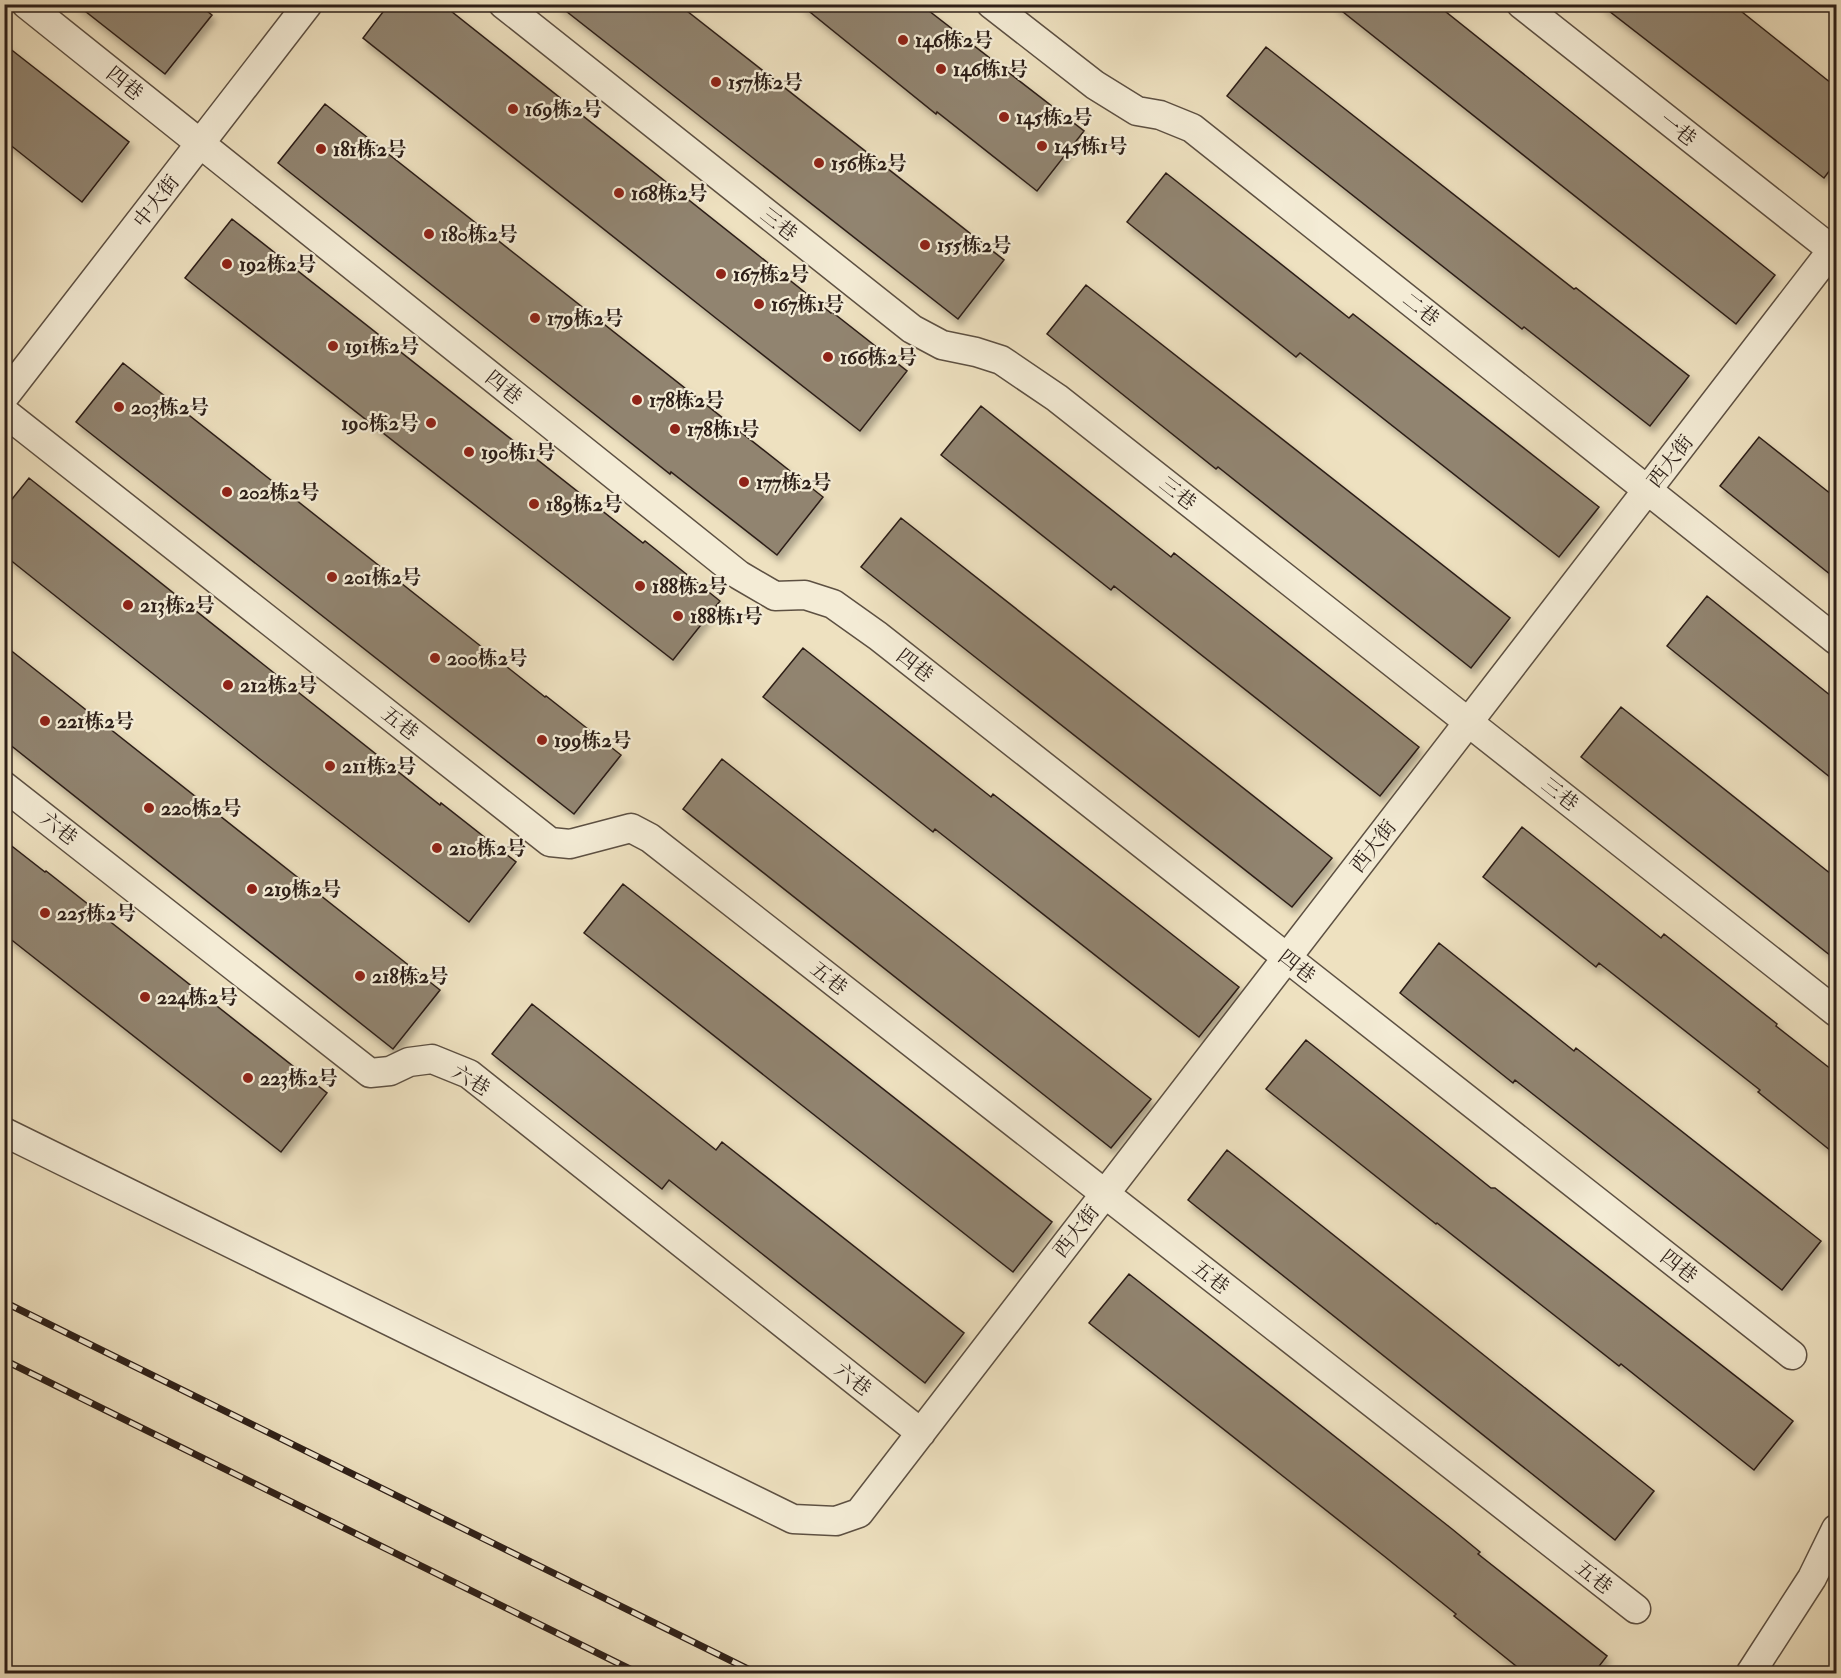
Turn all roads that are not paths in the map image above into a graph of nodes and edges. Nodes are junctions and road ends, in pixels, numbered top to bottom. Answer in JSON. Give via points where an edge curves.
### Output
{"nodes":[{"id":1,"x":26,"y":4,"type":"edge"},
{"id":2,"x":308,"y":4,"type":"edge"},
{"id":3,"x":503,"y":4,"type":"edge"},
{"id":4,"x":991,"y":4,"type":"edge"},
{"id":5,"x":1521,"y":4,"type":"edge"},
{"id":6,"x":200,"y":144,"type":"junction"},
{"id":7,"x":1835,"y":249,"type":"edge"},
{"id":8,"x":4,"y":397,"type":"edge"},
{"id":9,"x":4,"y":412,"type":"edge"},
{"id":10,"x":1648,"y":490,"type":"junction"},
{"id":11,"x":1836,"y":640,"type":"edge"},
{"id":12,"x":1468,"y":722,"type":"junction"},
{"id":13,"x":4,"y":786,"type":"edge"},
{"id":14,"x":1287,"y":958,"type":"junction"},
{"id":15,"x":1836,"y":1012,"type":"edge"},
{"id":16,"x":4,"y":1132,"type":"edge"},
{"id":17,"x":1105,"y":1194,"type":"junction"},
{"id":18,"x":1792,"y":1355,"type":"dead end"},
{"id":19,"x":915,"y":1440,"type":"junction"},
{"id":20,"x":1836,"y":1529,"type":"edge"},
{"id":21,"x":1636,"y":1610,"type":"dead end"},
{"id":22,"x":1750,"y":1674,"type":"edge"}],
"edges":[{"from":1,"to":6,"type":"street","name":"四巷"},
{"from":2,"to":6,"type":"street","name":"中大街"},
{"from":3,"to":12,"type":"street","name":"三巷","via":[[912,329],[942,345],[1001,360],[1057,398]]},
{"from":4,"to":10,"type":"street","name":"二巷","via":[[1112,96],[1137,111],[1192,128]]},
{"from":5,"to":7,"type":"street","name":"一巷"},
{"from":6,"to":8,"type":"street","name":"中大街"},
{"from":6,"to":14,"type":"street","name":"四巷","via":[[739,575],[775,596],[805,595],[833,604]]},
{"from":7,"to":10,"type":"street","name":"西大街"},
{"from":9,"to":17,"type":"street","name":"五巷","via":[[550,842],[570,844],[632,828],[650,838]]},
{"from":10,"to":11,"type":"street","name":"二巷"},
{"from":10,"to":12,"type":"street","name":"西大街"},
{"from":12,"to":14,"type":"street","name":"西大街"},
{"from":12,"to":15,"type":"street","name":"三巷"},
{"from":13,"to":19,"type":"street","name":"六巷","via":[[370,1073],[432,1059],[469,1074]]},
{"from":14,"to":17,"type":"street","name":"西大街"},
{"from":14,"to":18,"type":"street","name":"四巷"},
{"from":16,"to":19,"type":"street","name":"西大街","via":[[793,1519],[836,1521],[859,1513]]},
{"from":17,"to":19,"type":"street","name":"西大街"},
{"from":17,"to":21,"type":"street","name":"五巷"},
{"from":20,"to":22,"type":"street","via":[[1812,1578]]}]}
